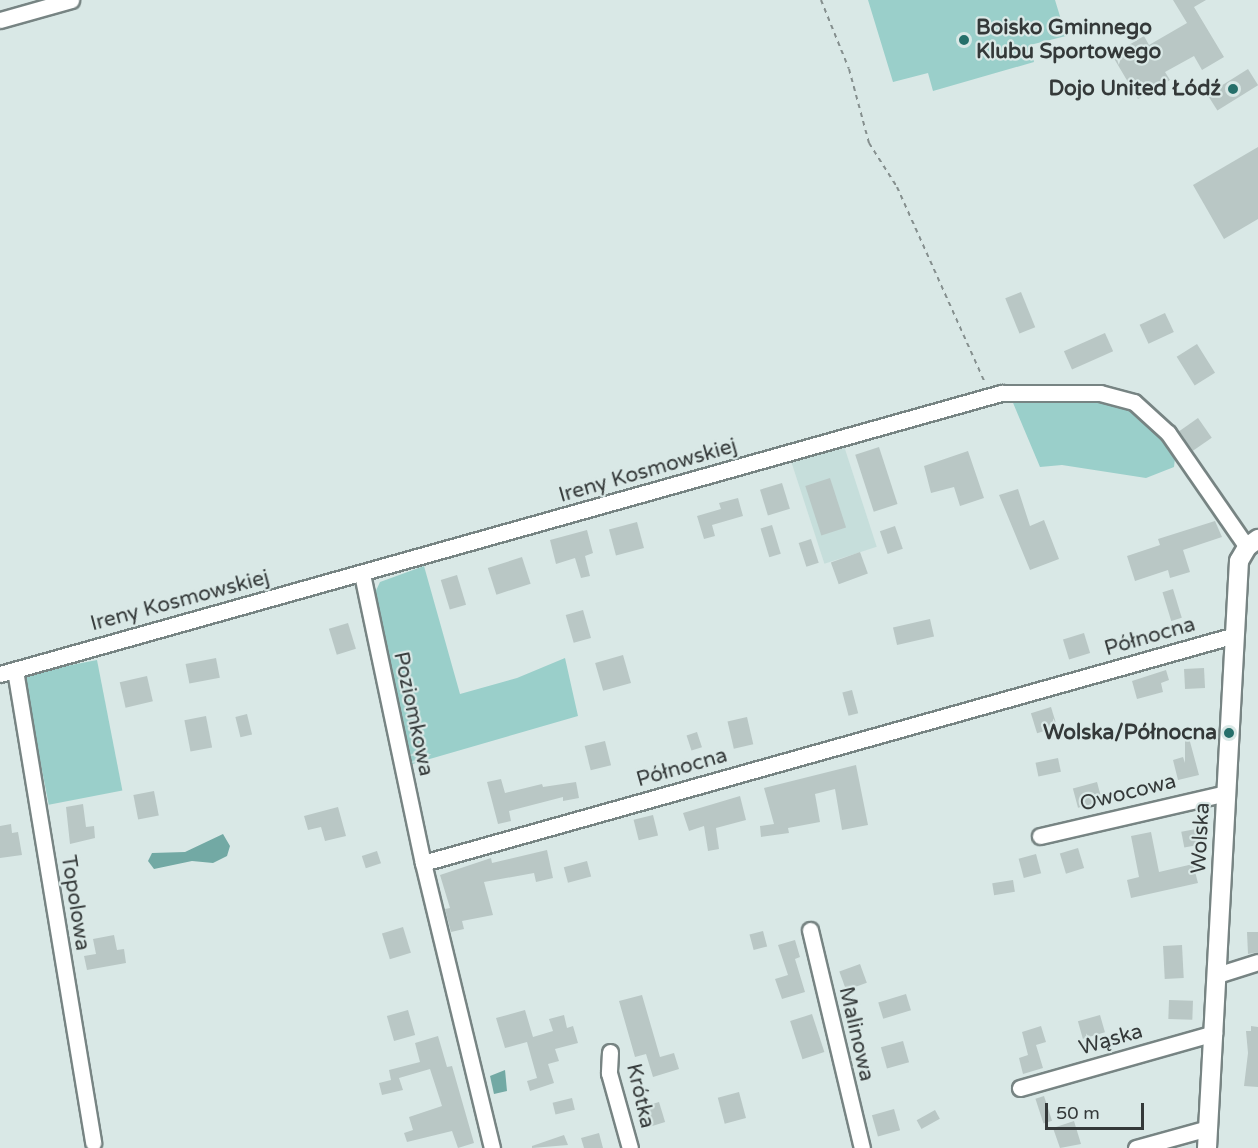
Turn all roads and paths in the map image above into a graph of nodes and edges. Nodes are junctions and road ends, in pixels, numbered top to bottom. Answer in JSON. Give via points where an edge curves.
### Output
{"nodes":[{"id":1,"x":71,"y":0,"type":"edge"},
{"id":2,"x":821,"y":0,"type":"edge"},
{"id":3,"x":0,"y":20,"type":"edge"},
{"id":4,"x":990,"y":394,"type":"junction"},
{"id":5,"x":1252,"y":543,"type":"edge"},
{"id":6,"x":362,"y":574,"type":"junction"},
{"id":7,"x":1235,"y":635,"type":"junction"},
{"id":8,"x":15,"y":670,"type":"junction"},
{"id":9,"x":0,"y":674,"type":"edge"},
{"id":10,"x":1226,"y":793,"type":"junction"},
{"id":11,"x":1040,"y":836,"type":"dead end"},
{"id":12,"x":423,"y":862,"type":"junction"},
{"id":13,"x":810,"y":930,"type":"dead end"},
{"id":14,"x":1258,"y":962,"type":"edge"},
{"id":15,"x":1217,"y":975,"type":"junction"},
{"id":16,"x":1214,"y":1033,"type":"junction"},
{"id":17,"x":610,"y":1052,"type":"dead end"},
{"id":18,"x":1020,"y":1088,"type":"dead end"},
{"id":19,"x":1208,"y":1128,"type":"junction"},
{"id":20,"x":93,"y":1143,"type":"dead end"},
{"id":21,"x":492,"y":1148,"type":"edge"},
{"id":22,"x":630,"y":1148,"type":"edge"},
{"id":23,"x":862,"y":1148,"type":"edge"},
{"id":24,"x":1136,"y":1148,"type":"edge"},
{"id":25,"x":1207,"y":1148,"type":"edge"}],
"edges":[{"from":1,"to":3,"type":"street"},
{"from":2,"to":4,"type":"path","via":[[849,69],[869,143],[897,187]]},
{"from":4,"to":5,"type":"street","name":"Ireny Kosmowskiej","via":[[1100,393],[1134,402],[1168,433]]},
{"from":4,"to":6,"type":"street","name":"Ireny Kosmowskiej"},
{"from":5,"to":7,"type":"street","name":"Wolska","via":[[1239,561]]},
{"from":6,"to":8,"type":"street","name":"Ireny Kosmowskiej","via":[[187,619]]},
{"from":6,"to":12,"type":"street","name":"Poziomkowa"},
{"from":7,"to":10,"type":"street","name":"Wolska"},
{"from":7,"to":12,"type":"street","name":"Północna"},
{"from":8,"to":9,"type":"street","name":"Ireny Kosmowskiej"},
{"from":8,"to":20,"type":"street","name":"Topolowa"},
{"from":10,"to":11,"type":"street","name":"Owocowa"},
{"from":10,"to":15,"type":"street","name":"Wolska"},
{"from":12,"to":21,"type":"street"},
{"from":13,"to":23,"type":"street","name":"Malinowa"},
{"from":14,"to":15,"type":"street"},
{"from":15,"to":16,"type":"street","name":"Wolska"},
{"from":16,"to":18,"type":"street","name":"Wąska"},
{"from":16,"to":19,"type":"street","name":"Wolska"},
{"from":17,"to":22,"type":"street","name":"Krótka","via":[[609,1073]]},
{"from":19,"to":24,"type":"street"},
{"from":19,"to":25,"type":"street","name":"Wolska"}]}
